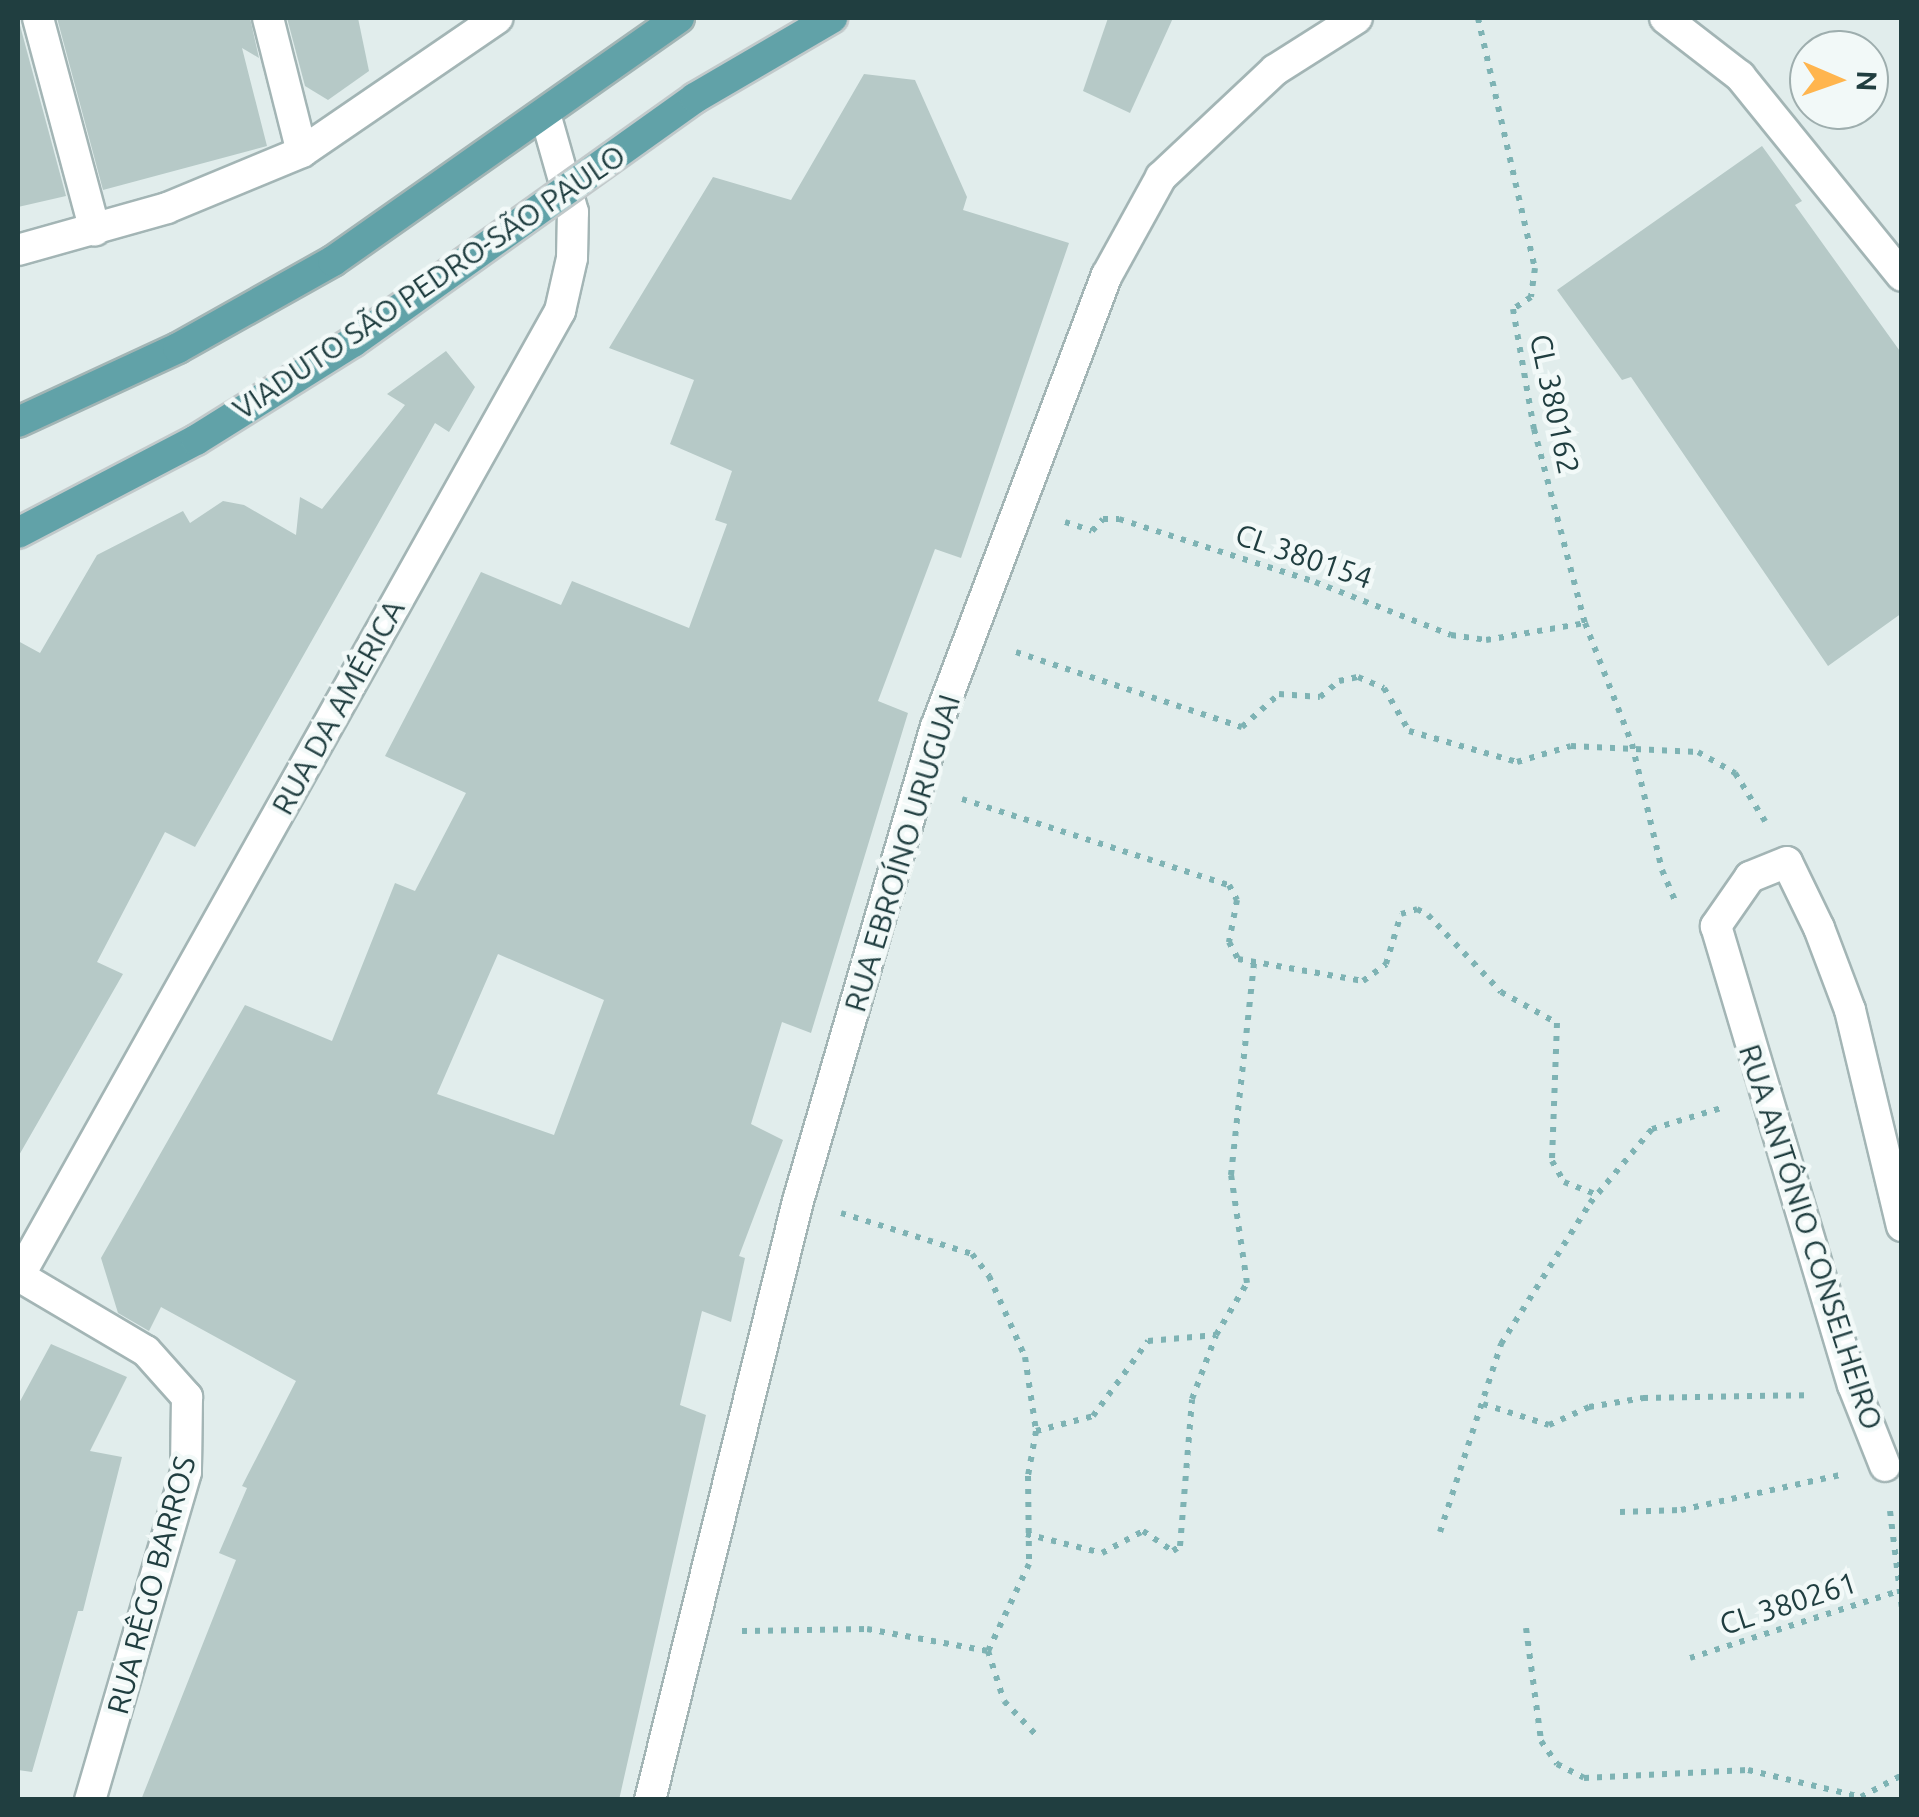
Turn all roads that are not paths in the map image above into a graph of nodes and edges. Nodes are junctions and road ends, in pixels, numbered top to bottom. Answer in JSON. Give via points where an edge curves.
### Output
{"nodes":[{"id":1,"x":38,"y":18,"type":"edge"},
{"id":2,"x":268,"y":18,"type":"edge"},
{"id":3,"x":498,"y":18,"type":"edge"},
{"id":4,"x":680,"y":18,"type":"edge"},
{"id":5,"x":832,"y":18,"type":"edge"},
{"id":6,"x":1357,"y":18,"type":"edge"},
{"id":7,"x":1665,"y":18,"type":"edge"},
{"id":8,"x":546,"y":114,"type":"junction"},
{"id":9,"x":302,"y":152,"type":"junction"},
{"id":10,"x":94,"y":231,"type":"junction"},
{"id":11,"x":18,"y":250,"type":"edge"},
{"id":12,"x":1902,"y":276,"type":"edge"},
{"id":13,"x":18,"y":422,"type":"edge"},
{"id":14,"x":18,"y":532,"type":"edge"},
{"id":15,"x":1902,"y":1226,"type":"edge"},
{"id":16,"x":18,"y":1277,"type":"edge"},
{"id":17,"x":1884,"y":1466,"type":"road end"},
{"id":18,"x":90,"y":1800,"type":"edge"},
{"id":19,"x":650,"y":1800,"type":"edge"}],
"edges":[{"from":1,"to":10,"type":"street"},
{"from":2,"to":9,"type":"street"},
{"from":3,"to":9,"type":"street"},
{"from":4,"to":8,"type":"main road"},
{"from":5,"to":14,"type":"main road","name":"VIADUTO SÃO PEDRO-SÃO PAULO","bridge":true,"via":[[696,98],[353,342],[196,440]]},
{"from":6,"to":19,"type":"street","name":"RUA EBROÍNO URUGUAI","via":[[1274,70],[1161,177],[1108,275],[936,728],[798,1201]]},
{"from":7,"to":12,"type":"street","via":[[1740,76]]},
{"from":8,"to":13,"type":"main road","via":[[333,261],[178,348]]},
{"from":8,"to":16,"type":"street","name":"RUA DA AMÉRICA","via":[[573,212],[560,311]]},
{"from":9,"to":10,"type":"street","via":[[217,190]]},
{"from":10,"to":11,"type":"street"},
{"from":15,"to":17,"type":"street","name":"RUA ANTÔNIO CONSELHEIRO","via":[[1850,1010],[1787,862],[1750,878],[1716,926],[1767,1107]]},
{"from":16,"to":18,"type":"street","name":"RUA RÊGO BARROS","via":[[146,1351],[187,1397],[186,1472]]}]}
